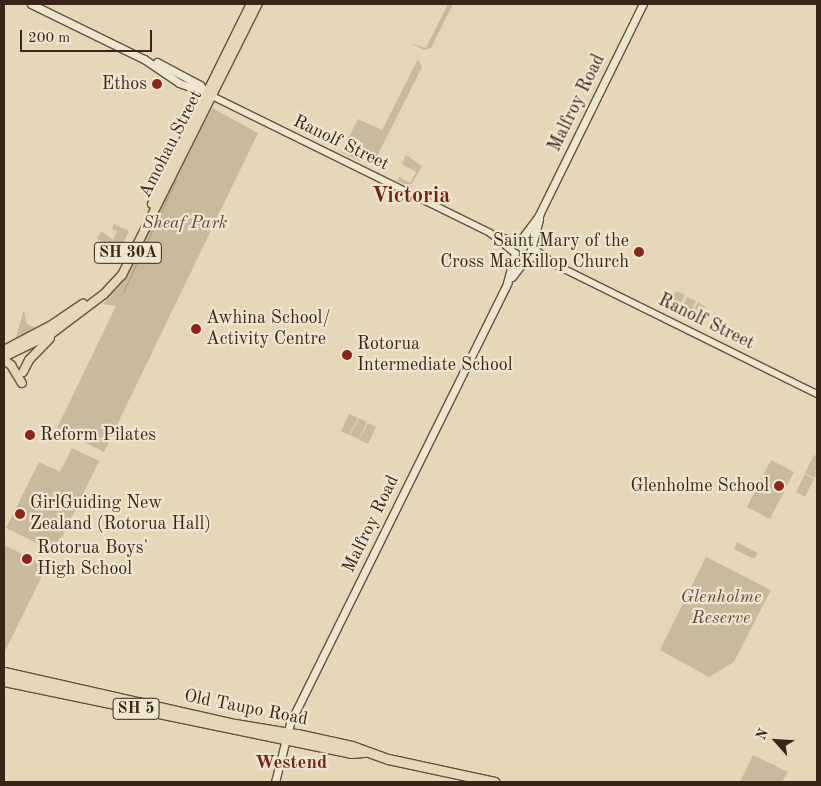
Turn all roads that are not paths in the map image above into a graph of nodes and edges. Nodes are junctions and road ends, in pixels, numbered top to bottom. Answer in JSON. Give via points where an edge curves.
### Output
{"nodes":[{"id":1,"x":31,"y":4,"type":"edge"},
{"id":2,"x":250,"y":4,"type":"edge"},
{"id":3,"x":258,"y":4,"type":"edge"},
{"id":4,"x":643,"y":4,"type":"edge"},
{"id":5,"x":209,"y":95,"type":"junction"},
{"id":6,"x":186,"y":142,"type":"junction"},
{"id":7,"x":539,"y":216,"type":"junction"},
{"id":8,"x":490,"y":234,"type":"junction"},
{"id":9,"x":519,"y":242,"type":"junction"},
{"id":10,"x":530,"y":245,"type":"junction"},
{"id":11,"x":515,"y":253,"type":"junction"},
{"id":12,"x":527,"y":256,"type":"junction"},
{"id":13,"x":554,"y":264,"type":"junction"},
{"id":14,"x":506,"y":283,"type":"junction"},
{"id":15,"x":60,"y":327,"type":"junction"},
{"id":16,"x":4,"y":350,"type":"edge"},
{"id":17,"x":4,"y":359,"type":"edge"},
{"id":18,"x":23,"y":372,"type":"dead end"},
{"id":19,"x":22,"y":384,"type":"dead end"},
{"id":20,"x":817,"y":394,"type":"edge"},
{"id":21,"x":4,"y":672,"type":"edge"},
{"id":22,"x":4,"y":680,"type":"edge"},
{"id":23,"x":93,"y":696,"type":"junction"},
{"id":24,"x":285,"y":736,"type":"junction"},
{"id":25,"x":275,"y":782,"type":"edge"},
{"id":26,"x":495,"y":782,"type":"edge"}],
"edges":[{"from":1,"to":5,"type":"main road","name":"Ranolf Street","via":[[144,58],[179,83]]},
{"from":2,"to":5,"type":"main road","name":"Amohau Street","number":"SH 30A"},
{"from":3,"to":5,"type":"main road","name":"Amohau Street","number":"SH 30A"},
{"from":4,"to":7,"type":"main road","name":"Malfroy Road"},
{"from":5,"to":6,"type":"main road","name":"Amohau Street","number":"SH 30A"},
{"from":5,"to":8,"type":"street","name":"Ranolf Street"},
{"from":6,"to":15,"type":"main road","name":"Amohau Street","number":"SH 30A","via":[[122,275],[104,294]]},
{"from":6,"to":16,"type":"main road","name":"Amohau Street","number":"SH 30A","via":[[114,277],[95,295],[50,326]]},
{"from":7,"to":9,"type":"main road","name":"Malfroy Road"},
{"from":7,"to":10,"type":"main road","name":"Malfroy Road"},
{"from":8,"to":9,"type":"street","name":"Ranolf Street"},
{"from":8,"to":11,"type":"street","name":"Ranolf Street"},
{"from":9,"to":10,"type":"main road"},
{"from":9,"to":11,"type":"main road","name":"Malfroy Road"},
{"from":10,"to":12,"type":"main road","name":"Malfroy Road"},
{"from":10,"to":13,"type":"street","name":"Ranolf Street"},
{"from":11,"to":12,"type":"main road"},
{"from":11,"to":14,"type":"main road","name":"Malfroy Road"},
{"from":12,"to":13,"type":"street","name":"Ranolf Street"},
{"from":12,"to":14,"type":"main road","name":"Malfroy Road"},
{"from":13,"to":20,"type":"street","name":"Ranolf Street"},
{"from":14,"to":24,"type":"main road","name":"Malfroy Road"},
{"from":15,"to":17,"type":"main road","name":"Amohau Street","number":"SH 30A"},
{"from":15,"to":18,"type":"main road","via":[[29,360]]},
{"from":17,"to":19,"type":"main road"},
{"from":21,"to":23,"type":"highway","name":"Old Taupo Road","number":"SH 5"},
{"from":22,"to":23,"type":"highway","name":"Old Taupo Road","number":"SH 5"},
{"from":23,"to":24,"type":"highway","name":"Old Taupo Road","number":"SH 5"},
{"from":24,"to":25,"type":"main road","name":"Malfroy Road"},
{"from":24,"to":26,"type":"highway","name":"Old Taupo Road","number":"SH 5","via":[[350,754],[364,752]]}]}
